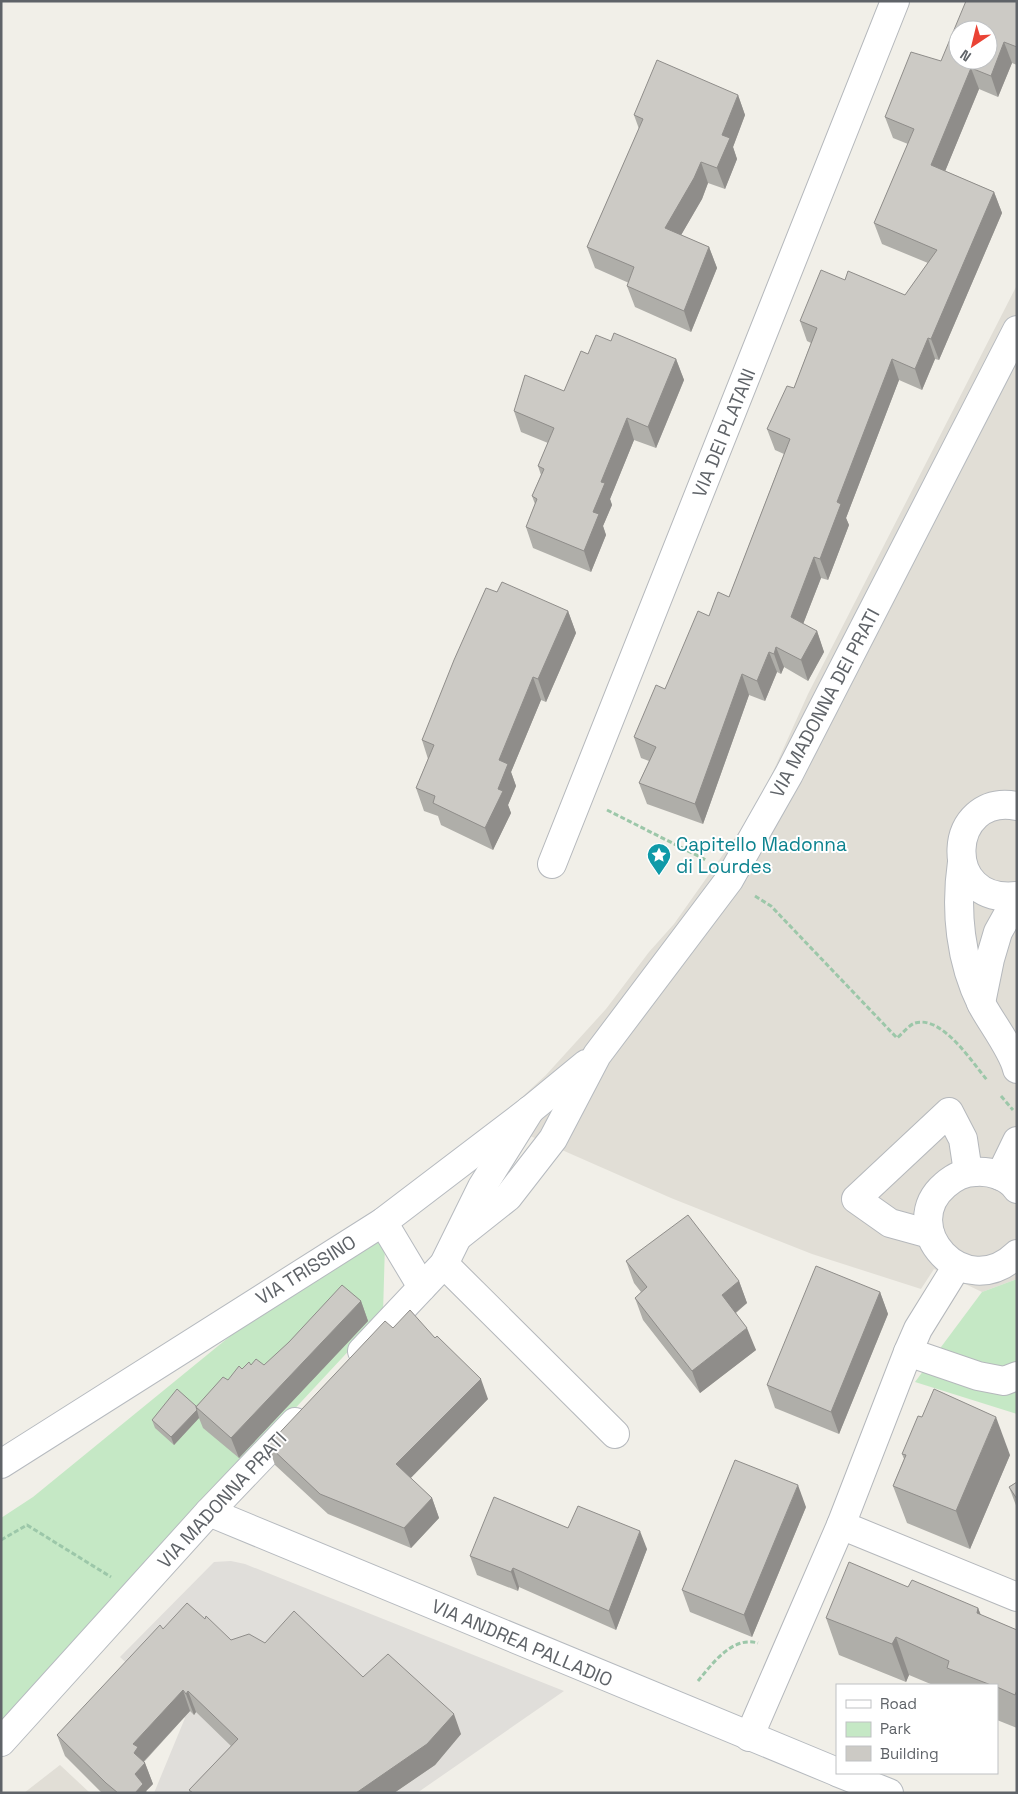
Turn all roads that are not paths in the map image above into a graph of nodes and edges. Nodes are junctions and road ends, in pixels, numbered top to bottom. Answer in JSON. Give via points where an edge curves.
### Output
{"nodes":[{"id":1,"x":895,"y":1,"type":"edge"},
{"id":2,"x":1017,"y":330,"type":"edge"},
{"id":3,"x":1017,"y":806,"type":"edge"},
{"id":4,"x":962,"y":862,"type":"junction"},
{"id":5,"x":552,"y":864,"type":"dead end"},
{"id":6,"x":1017,"y":897,"type":"edge"},
{"id":7,"x":981,"y":1003,"type":"junction"},
{"id":8,"x":597,"y":1055,"type":"junction"},
{"id":9,"x":1017,"y":1069,"type":"edge"},
{"id":10,"x":530,"y":1110,"type":"junction"},
{"id":11,"x":1017,"y":1141,"type":"edge"},
{"id":12,"x":968,"y":1172,"type":"junction"},
{"id":13,"x":1009,"y":1182,"type":"edge"},
{"id":14,"x":383,"y":1222,"type":"junction"},
{"id":15,"x":930,"y":1234,"type":"junction"},
{"id":16,"x":460,"y":1236,"type":"junction"},
{"id":17,"x":1017,"y":1254,"type":"edge"},
{"id":18,"x":444,"y":1264,"type":"junction"},
{"id":19,"x":957,"y":1266,"type":"junction"},
{"id":20,"x":422,"y":1287,"type":"junction"},
{"id":21,"x":908,"y":1352,"type":"junction"},
{"id":22,"x":342,"y":1372,"type":"edge"},
{"id":23,"x":1017,"y":1376,"type":"edge"},
{"id":24,"x":309,"y":1407,"type":"edge"},
{"id":25,"x":615,"y":1434,"type":"dead end"},
{"id":26,"x":1,"y":1464,"type":"edge"},
{"id":27,"x":209,"y":1512,"type":"junction"},
{"id":28,"x":841,"y":1525,"type":"junction"},
{"id":29,"x":1017,"y":1597,"type":"edge"},
{"id":30,"x":749,"y":1737,"type":"junction"},
{"id":31,"x":1,"y":1742,"type":"edge"},
{"id":32,"x":836,"y":1771,"type":"edge"},
{"id":33,"x":843,"y":1774,"type":"edge"},
{"id":34,"x":889,"y":1793,"type":"edge"}],
"edges":[{"from":1,"to":5,"type":"street","name":"VIA DEI PLATANI"},
{"from":2,"to":8,"type":"street","name":"VIA MADONNA DEI PRATI","via":[[789,774],[729,880]]},
{"from":3,"to":4,"type":"street","via":[[994,806],[970,822],[960,848]]},
{"from":4,"to":6,"type":"street","via":[[967,875],[983,890],[1004,897]]},
{"from":4,"to":7,"type":"street","via":[[958,888],[962,953]]},
{"from":6,"to":7,"type":"street","via":[[998,932]]},
{"from":7,"to":9,"type":"street"},
{"from":8,"to":10,"type":"street","name":"VIA TRISSINO"},
{"from":8,"to":16,"type":"street","via":[[553,1139],[508,1197]]},
{"from":10,"to":14,"type":"street","name":"VIA TRISSINO"},
{"from":10,"to":16,"type":"street","via":[[482,1187]]},
{"from":11,"to":13,"type":"street"},
{"from":12,"to":13,"type":"street","via":[[985,1172]]},
{"from":12,"to":15,"type":"street","via":[[953,1178],[932,1202],[928,1218]]},
{"from":12,"to":15,"type":"street","via":[[963,1139],[949,1112],[856,1200],[890,1223]]},
{"from":14,"to":20,"type":"street"},
{"from":14,"to":26,"type":"street","name":"VIA TRISSINO"},
{"from":15,"to":19,"type":"street","via":[[945,1259]]},
{"from":16,"to":18,"type":"street"},
{"from":17,"to":19,"type":"street","via":[[996,1269],[970,1271]]},
{"from":18,"to":20,"type":"street"},
{"from":18,"to":25,"type":"street"},
{"from":19,"to":21,"type":"street","via":[[918,1329]]},
{"from":20,"to":22,"type":"street"},
{"from":21,"to":23,"type":"street","via":[[978,1376],[1004,1381]]},
{"from":21,"to":28,"type":"street"},
{"from":24,"to":27,"type":"street","name":"VIA MADONNA PRATI"},
{"from":27,"to":30,"type":"street","name":"VIA ANDREA PALLADIO"},
{"from":27,"to":31,"type":"street","name":"VIA MADONNA PRATI"},
{"from":28,"to":29,"type":"street"},
{"from":28,"to":30,"type":"street"},
{"from":30,"to":32,"type":"street","name":"VIA ANDREA PALLADIO"},
{"from":33,"to":34,"type":"street","name":"VIA ANDREA PALLADIO"}]}
